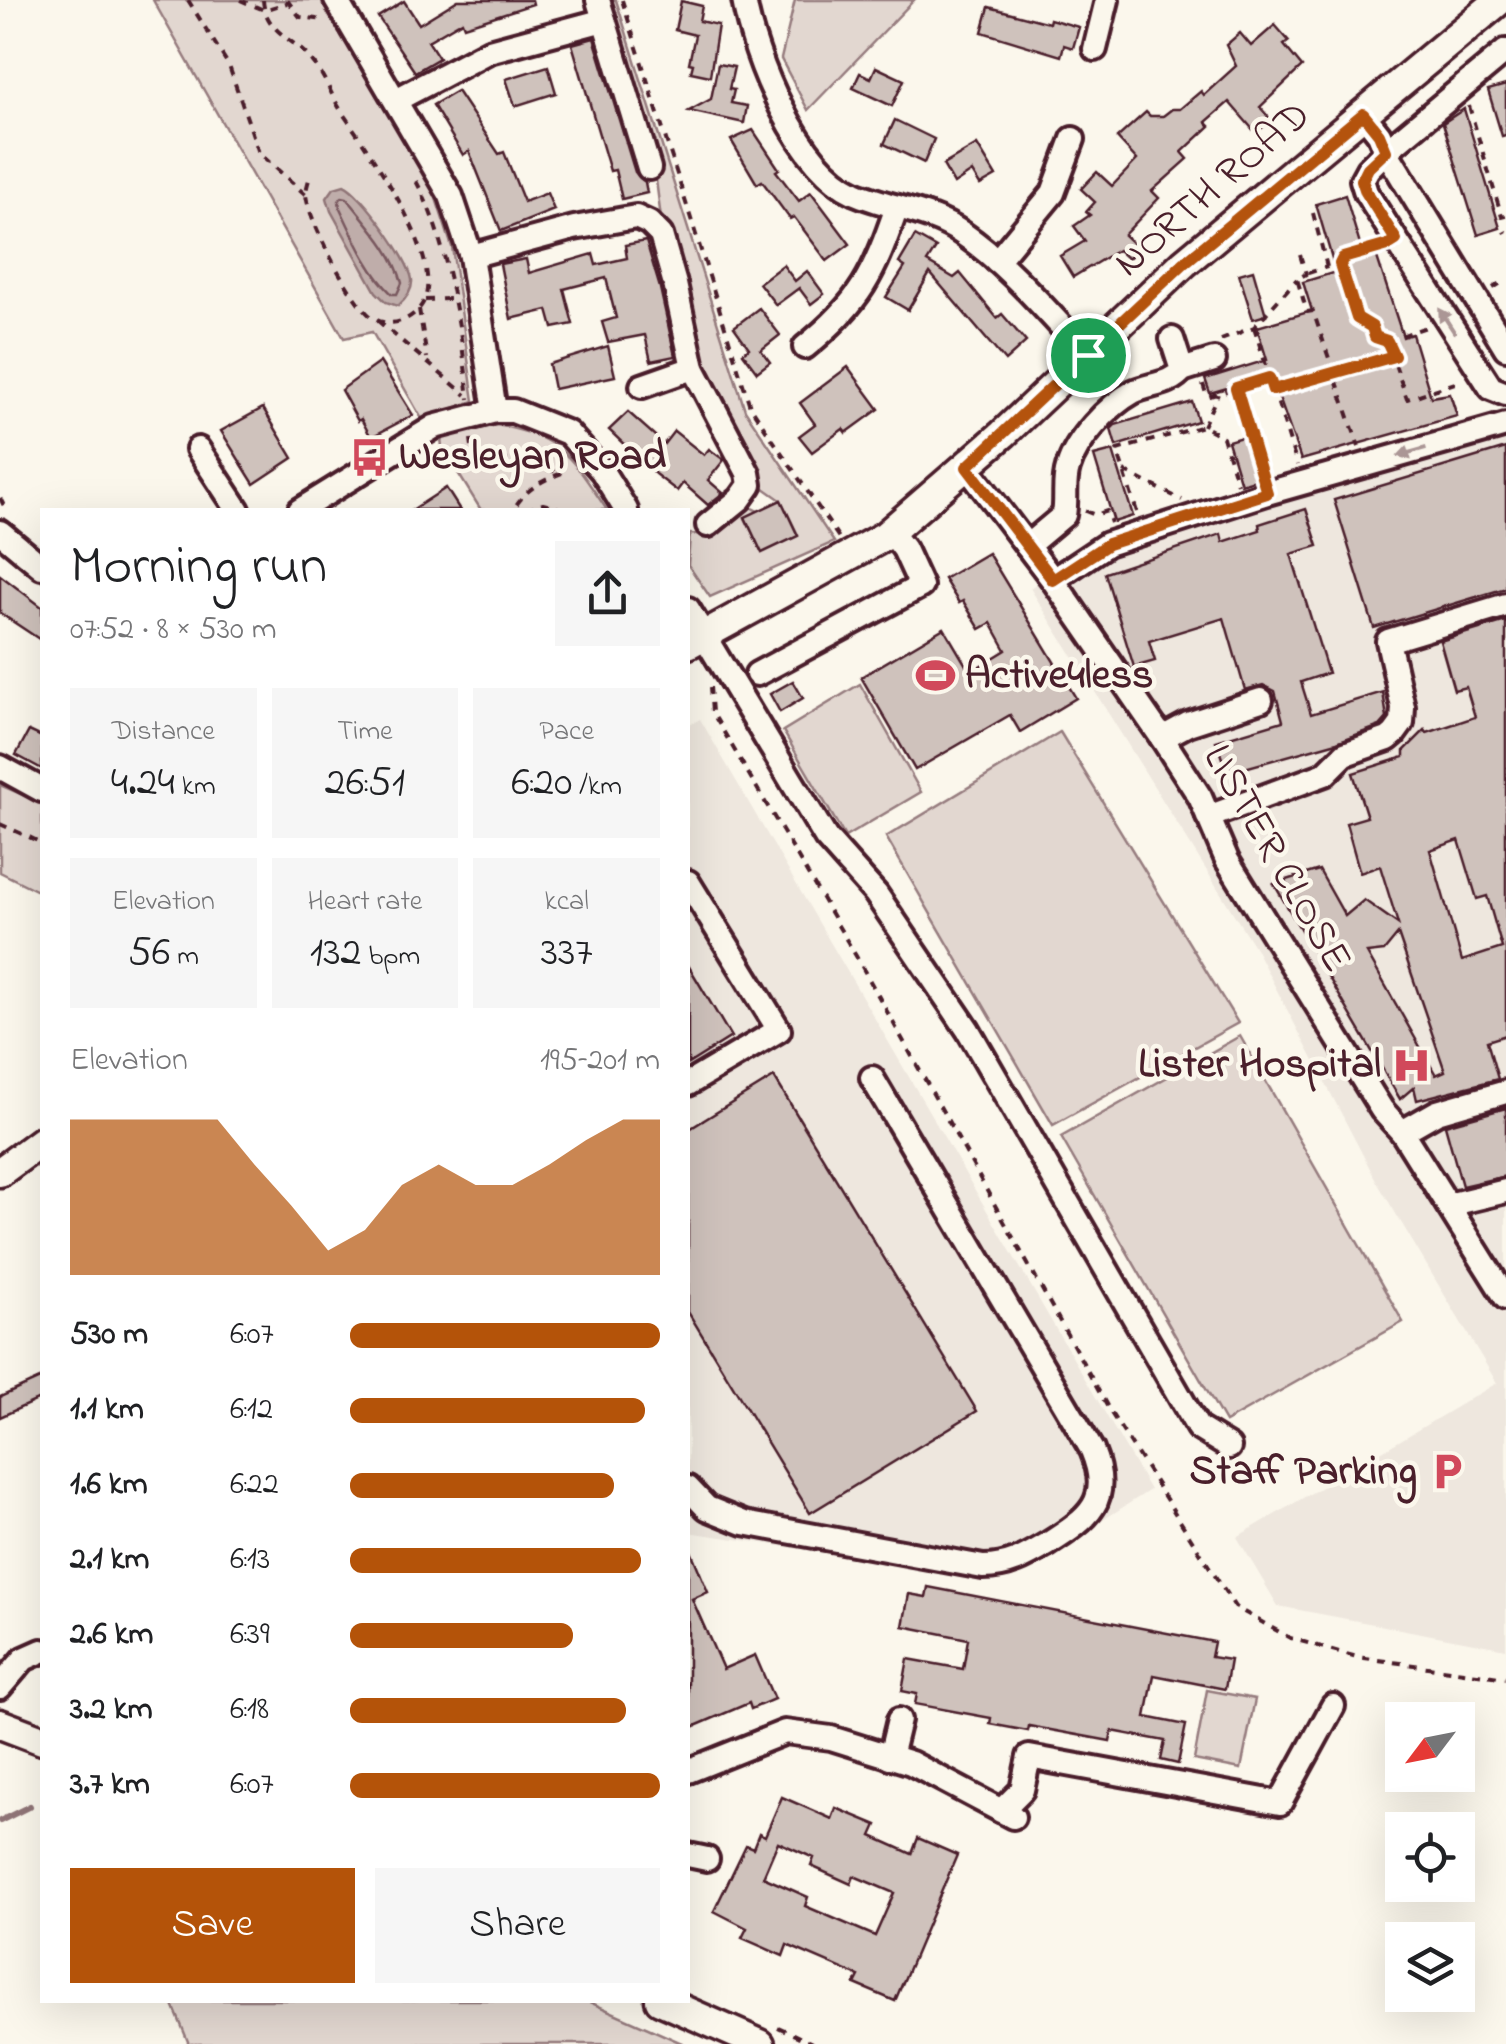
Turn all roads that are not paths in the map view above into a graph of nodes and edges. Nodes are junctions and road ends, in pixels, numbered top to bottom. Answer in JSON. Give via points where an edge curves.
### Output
{"nodes":[{"id":1,"x":744,"y":0,"type":"edge"},
{"id":2,"x":1107,"y":0,"type":"edge"},
{"id":3,"x":1500,"y":0,"type":"edge"},
{"id":4,"x":326,"y":10,"type":"edge"},
{"id":5,"x":601,"y":10,"type":"edge"},
{"id":6,"x":1095,"y":49,"type":"dead end"},
{"id":7,"x":1506,"y":51,"type":"edge"},
{"id":8,"x":1506,"y":62,"type":"edge"},
{"id":9,"x":1483,"y":70,"type":"junction"},
{"id":10,"x":396,"y":100,"type":"junction"},
{"id":11,"x":1363,"y":114,"type":"junction"},
{"id":12,"x":1073,"y":138,"type":"dead end"},
{"id":13,"x":1386,"y":151,"type":"junction"},
{"id":14,"x":649,"y":168,"type":"dead end"},
{"id":15,"x":898,"y":207,"type":"junction"},
{"id":16,"x":471,"y":256,"type":"junction"},
{"id":17,"x":997,"y":261,"type":"junction"},
{"id":18,"x":1172,"y":339,"type":"dead end"},
{"id":19,"x":805,"y":347,"type":"dead end"},
{"id":20,"x":1506,"y":348,"type":"edge"},
{"id":21,"x":1088,"y":355,"type":"junction"},
{"id":22,"x":693,"y":368,"type":"junction"},
{"id":23,"x":642,"y":386,"type":"dead end"},
{"id":24,"x":1506,"y":394,"type":"edge"},
{"id":25,"x":495,"y":411,"type":"junction"},
{"id":26,"x":1506,"y":425,"type":"edge"},
{"id":27,"x":198,"y":449,"type":"dead end"},
{"id":28,"x":967,"y":467,"type":"junction"},
{"id":29,"x":237,"y":508,"type":"edge"},
{"id":30,"x":303,"y":508,"type":"edge"},
{"id":31,"x":625,"y":508,"type":"edge"},
{"id":32,"x":708,"y":525,"type":"dead end"},
{"id":33,"x":0,"y":532,"type":"edge"},
{"id":34,"x":891,"y":532,"type":"junction"},
{"id":35,"x":1027,"y":546,"type":"junction"},
{"id":36,"x":40,"y":566,"type":"edge"},
{"id":37,"x":1053,"y":580,"type":"junction"},
{"id":38,"x":1506,"y":605,"type":"edge"},
{"id":39,"x":696,"y":639,"type":"edge"},
{"id":40,"x":757,"y":674,"type":"dead end"},
{"id":41,"x":1261,"y":700,"type":"dead end"},
{"id":42,"x":1162,"y":738,"type":"junction"},
{"id":43,"x":0,"y":767,"type":"edge"},
{"id":44,"x":40,"y":789,"type":"edge"},
{"id":45,"x":1208,"y":817,"type":"junction"},
{"id":46,"x":690,"y":885,"type":"edge"},
{"id":47,"x":872,"y":1078,"type":"dead end"},
{"id":48,"x":690,"y":1083,"type":"edge"},
{"id":49,"x":1506,"y":1092,"type":"edge"},
{"id":50,"x":1402,"y":1132,"type":"junction"},
{"id":51,"x":40,"y":1142,"type":"edge"},
{"id":52,"x":0,"y":1172,"type":"edge"},
{"id":53,"x":1506,"y":1191,"type":"edge"},
{"id":54,"x":1448,"y":1205,"type":"junction"},
{"id":55,"x":1506,"y":1298,"type":"edge"},
{"id":56,"x":1229,"y":1446,"type":"dead end"},
{"id":57,"x":690,"y":1490,"type":"edge"},
{"id":58,"x":40,"y":1652,"type":"edge"},
{"id":59,"x":0,"y":1687,"type":"edge"},
{"id":60,"x":1333,"y":1706,"type":"dead end"},
{"id":61,"x":899,"y":1720,"type":"dead end"},
{"id":62,"x":0,"y":1724,"type":"edge"},
{"id":63,"x":40,"y":1739,"type":"edge"},
{"id":64,"x":890,"y":1756,"type":"junction"},
{"id":65,"x":690,"y":1770,"type":"edge"},
{"id":66,"x":667,"y":2003,"type":"edge"},
{"id":67,"x":760,"y":2044,"type":"edge"}],
"edges":[{"from":1,"to":15,"type":"street","via":[[773,97],[824,170],[854,192]]},
{"from":2,"to":6,"type":"street"},
{"from":3,"to":11,"type":"main road","name":"NORTH ROAD"},
{"from":4,"to":10,"type":"street"},
{"from":5,"to":10,"type":"street","via":[[489,51]]},
{"from":5,"to":14,"type":"street"},
{"from":7,"to":9,"type":"street"},
{"from":8,"to":9,"type":"street"},
{"from":9,"to":13,"type":"street"},
{"from":10,"to":16,"type":"street","via":[[451,196]]},
{"from":11,"to":13,"type":"street"},
{"from":11,"to":21,"type":"main road","name":"NORTH ROAD","via":[[1184,263]]},
{"from":12,"to":17,"type":"street","via":[[1053,193]]},
{"from":13,"to":20,"type":"street"},
{"from":24,"to":13,"type":"street","one_way":true,"via":[[1491,388],[1366,192],[1362,180]]},
{"from":15,"to":17,"type":"street","via":[[959,230]]},
{"from":15,"to":19,"type":"street","via":[[861,290]]},
{"from":16,"to":22,"type":"street","via":[[574,228],[636,217],[649,223],[661,234]]},
{"from":16,"to":25,"type":"street"},
{"from":17,"to":21,"type":"street"},
{"from":18,"to":35,"type":"street","via":[[1203,359],[1113,406],[1068,467],[1064,515]]},
{"from":21,"to":28,"type":"main road","name":"NORTH ROAD"},
{"from":22,"to":23,"type":"street"},
{"from":22,"to":32,"type":"street","via":[[750,485]]},
{"from":25,"to":30,"type":"street","via":[[469,408]]},
{"from":25,"to":31,"type":"street","via":[[513,411],[568,433]]},
{"from":26,"to":37,"type":"street","one_way":true,"via":[[1484,443],[1267,493],[1108,544]]},
{"from":27,"to":29,"type":"street"},
{"from":28,"to":34,"type":"main road","name":"NORTH ROAD"},
{"from":28,"to":35,"type":"street","name":"LISTER CLOSE"},
{"from":33,"to":36,"type":"street"},
{"from":34,"to":39,"type":"main road","name":"NORTH ROAD"},
{"from":34,"to":40,"type":"street","via":[[921,586]]},
{"from":35,"to":37,"type":"street","name":"LISTER CLOSE"},
{"from":37,"to":42,"type":"street","name":"LISTER CLOSE"},
{"from":38,"to":45,"type":"street","via":[[1386,633],[1403,706],[1394,734],[1345,754],[1324,774]]},
{"from":39,"to":56,"type":"street","via":[[826,838],[876,894],[968,1030],[1198,1428]]},
{"from":41,"to":42,"type":"street"},
{"from":42,"to":45,"type":"street","name":"LISTER CLOSE"},
{"from":43,"to":44,"type":"street"},
{"from":45,"to":50,"type":"street","name":"LISTER CLOSE","via":[[1228,860]]},
{"from":46,"to":48,"type":"street","via":[[779,1030]]},
{"from":47,"to":57,"type":"street","via":[[1092,1450],[1100,1472],[1098,1500],[1082,1522],[1012,1564],[983,1567],[744,1523],[706,1508]]},
{"from":49,"to":50,"type":"street","via":[[1438,1112]]},
{"from":50,"to":54,"type":"street","name":"LISTER CLOSE"},
{"from":51,"to":52,"type":"main road"},
{"from":53,"to":54,"type":"street"},
{"from":54,"to":55,"type":"street","name":"LISTER CLOSE"},
{"from":58,"to":59,"type":"street","via":[[24,1659]]},
{"from":60,"to":64,"type":"street","via":[[1280,1803],[1029,1757],[1022,1790],[1007,1814]]},
{"from":61,"to":64,"type":"street"},
{"from":62,"to":63,"type":"main road"},
{"from":64,"to":65,"type":"street","via":[[785,1732]]},
{"from":66,"to":67,"type":"main road"}]}
